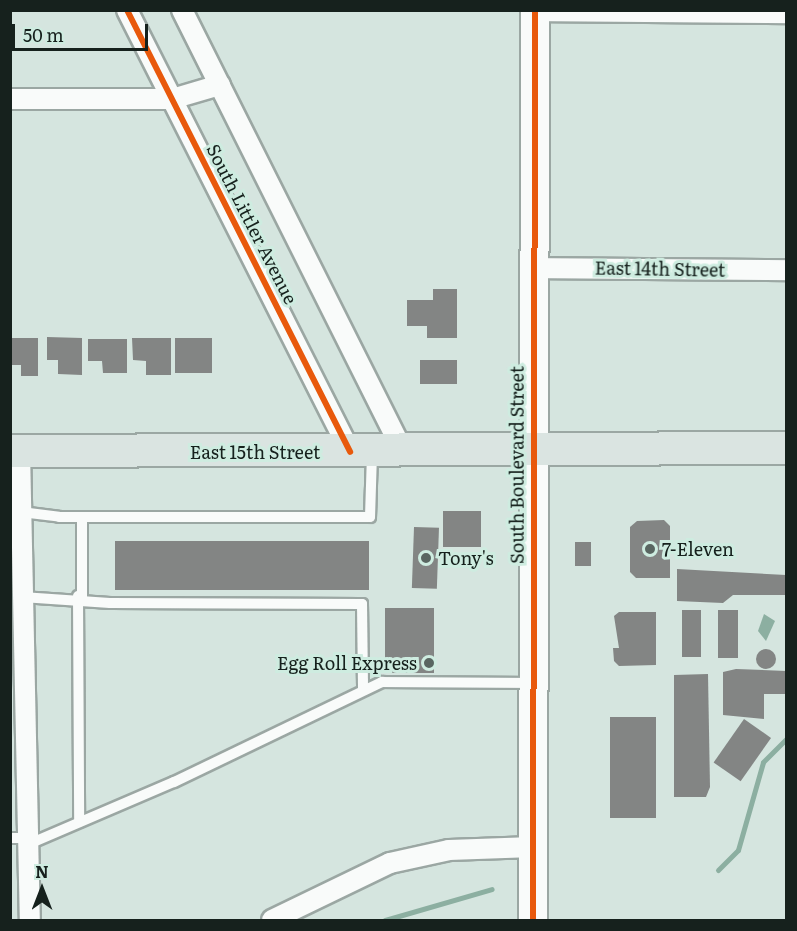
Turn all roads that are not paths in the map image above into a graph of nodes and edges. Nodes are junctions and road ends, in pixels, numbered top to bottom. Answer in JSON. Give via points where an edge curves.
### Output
{"nodes":[{"id":1,"x":127,"y":10,"type":"edge"},
{"id":2,"x":182,"y":10,"type":"edge"},
{"id":3,"x":535,"y":11,"type":"edge"},
{"id":4,"x":786,"y":13,"type":"edge"},
{"id":5,"x":220,"y":85,"type":"junction"},
{"id":6,"x":10,"y":99,"type":"edge"},
{"id":7,"x":172,"y":99,"type":"junction"},
{"id":8,"x":533,"y":268,"type":"junction"},
{"id":9,"x":786,"y":270,"type":"edge"},
{"id":10,"x":786,"y":448,"type":"edge"},
{"id":11,"x":532,"y":450,"type":"junction"},
{"id":12,"x":15,"y":451,"type":"edge"},
{"id":13,"x":361,"y":452,"type":"junction"},
{"id":14,"x":404,"y":452,"type":"junction"},
{"id":15,"x":18,"y":510,"type":"edge"},
{"id":16,"x":82,"y":517,"type":"junction"},
{"id":17,"x":22,"y":597,"type":"junction"},
{"id":18,"x":80,"y":597,"type":"junction"},
{"id":19,"x":532,"y":683,"type":"junction"},
{"id":20,"x":18,"y":684,"type":"edge"},
{"id":21,"x":363,"y":689,"type":"junction"},
{"id":22,"x":79,"y":822,"type":"junction"},
{"id":23,"x":23,"y":840,"type":"edge"},
{"id":24,"x":532,"y":847,"type":"junction"},
{"id":25,"x":30,"y":921,"type":"edge"},
{"id":26,"x":272,"y":921,"type":"edge"},
{"id":27,"x":533,"y":921,"type":"edge"}],
"edges":[{"from":1,"to":7,"type":"street","name":"South Littler Avenue"},
{"from":2,"to":5,"type":"street","name":"South Littler Avenue"},
{"from":3,"to":4,"type":"street"},
{"from":3,"to":8,"type":"main road","name":"South Boulevard Street"},
{"from":5,"to":7,"type":"street"},
{"from":5,"to":14,"type":"street","name":"South Littler Avenue"},
{"from":6,"to":7,"type":"street"},
{"from":7,"to":13,"type":"street","name":"South Littler Avenue"},
{"from":8,"to":9,"type":"street","name":"East 14th Street"},
{"from":8,"to":11,"type":"main road","name":"South Boulevard Street"},
{"from":10,"to":11,"type":"main road","name":"East 15th Street"},
{"from":11,"to":14,"type":"main road","name":"East 15th Street"},
{"from":11,"to":19,"type":"main road","name":"South Boulevard Street"},
{"from":12,"to":13,"type":"main road","name":"East 15th Street"},
{"from":12,"to":15,"type":"street"},
{"from":13,"to":14,"type":"main road","name":"East 15th Street"},
{"from":13,"to":16,"type":"lane","via":[[370,517]]},
{"from":15,"to":16,"type":"lane"},
{"from":15,"to":17,"type":"street"},
{"from":16,"to":18,"type":"lane"},
{"from":17,"to":18,"type":"lane"},
{"from":17,"to":20,"type":"street"},
{"from":18,"to":21,"type":"lane","via":[[110,603],[362,604]]},
{"from":18,"to":22,"type":"lane"},
{"from":19,"to":21,"type":"lane","via":[[382,682]]},
{"from":19,"to":24,"type":"main road","name":"South Boulevard Street"},
{"from":20,"to":23,"type":"street"},
{"from":21,"to":22,"type":"lane"},
{"from":22,"to":23,"type":"lane"},
{"from":23,"to":25,"type":"street"},
{"from":24,"to":26,"type":"street","via":[[449,850],[390,863]]},
{"from":24,"to":27,"type":"main road","name":"South Boulevard Street"}]}
